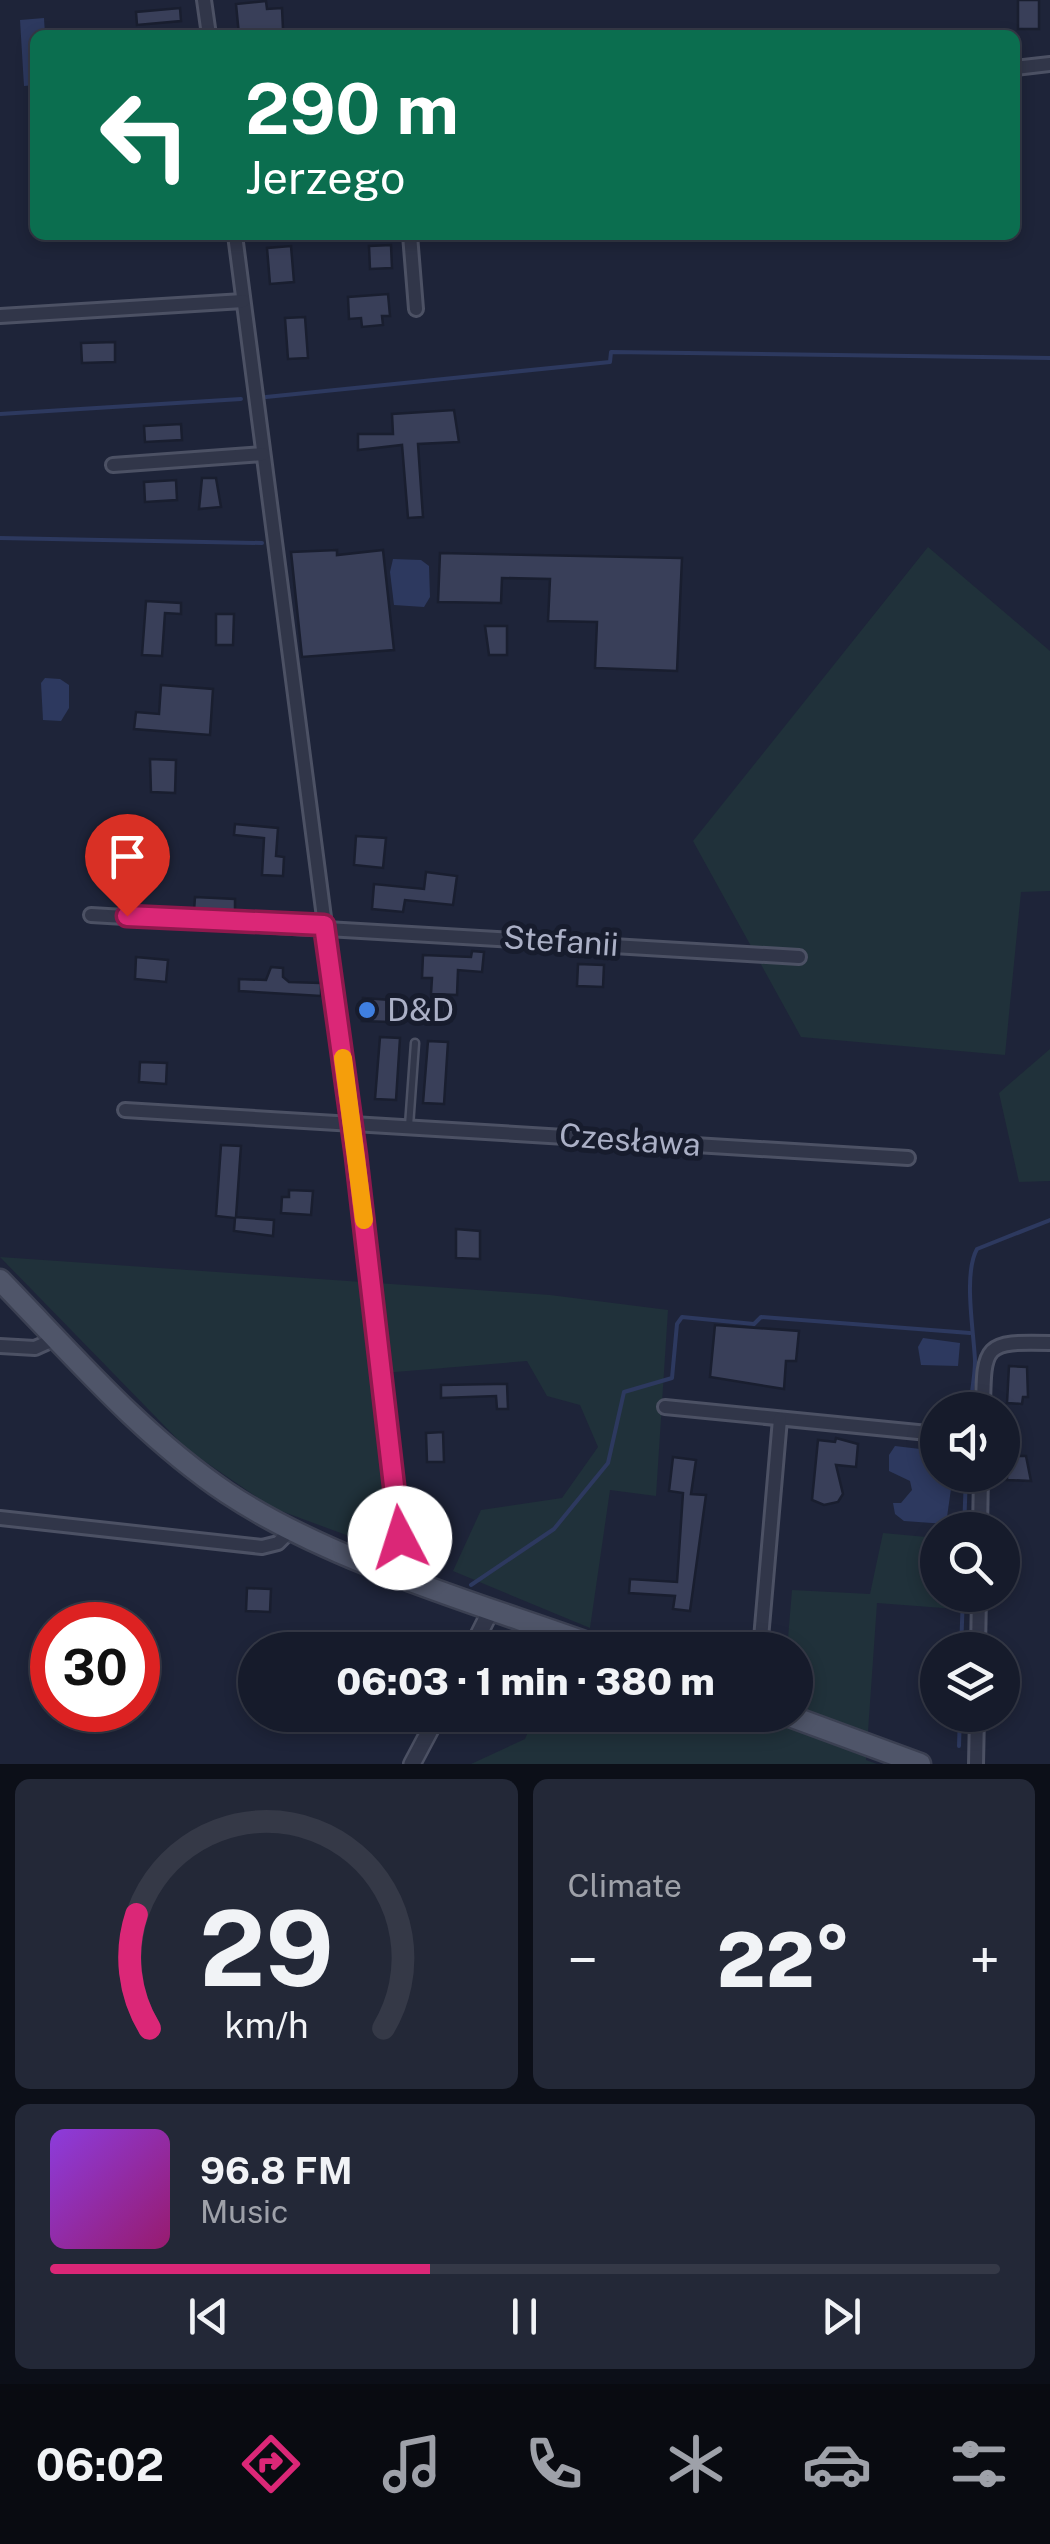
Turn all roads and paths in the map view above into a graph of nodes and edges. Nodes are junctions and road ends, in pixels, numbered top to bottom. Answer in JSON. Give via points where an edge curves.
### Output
{"nodes":[{"id":1,"x":204,"y":0,"type":"edge"},
{"id":2,"x":208,"y":30,"type":"edge"},
{"id":3,"x":1050,"y":64,"type":"edge"},
{"id":4,"x":1020,"y":67,"type":"edge"},
{"id":5,"x":236,"y":240,"type":"edge"},
{"id":6,"x":410,"y":240,"type":"edge"},
{"id":7,"x":243,"y":300,"type":"junction"},
{"id":8,"x":416,"y":309,"type":"dead end"},
{"id":9,"x":0,"y":316,"type":"edge"},
{"id":10,"x":263,"y":454,"type":"junction"},
{"id":11,"x":113,"y":464,"type":"dead end"},
{"id":12,"x":91,"y":915,"type":"dead end"},
{"id":13,"x":324,"y":925,"type":"junction"},
{"id":14,"x":799,"y":956,"type":"dead end"},
{"id":15,"x":415,"y":1043,"type":"dead end"},
{"id":16,"x":126,"y":1110,"type":"dead end"},
{"id":17,"x":352,"y":1122,"type":"junction"},
{"id":18,"x":409,"y":1126,"type":"junction"},
{"id":19,"x":908,"y":1158,"type":"dead end"},
{"id":20,"x":0,"y":1280,"type":"edge"},
{"id":21,"x":57,"y":1338,"type":"junction"},
{"id":22,"x":1050,"y":1343,"type":"edge"},
{"id":23,"x":0,"y":1346,"type":"edge"},
{"id":24,"x":983,"y":1392,"type":"edge"},
{"id":25,"x":665,"y":1407,"type":"dead end"},
{"id":26,"x":780,"y":1419,"type":"junction"},
{"id":27,"x":920,"y":1432,"type":"edge"},
{"id":28,"x":0,"y":1518,"type":"edge"},
{"id":29,"x":292,"y":1529,"type":"junction"},
{"id":30,"x":395,"y":1572,"type":"junction"},
{"id":31,"x":492,"y":1608,"type":"junction"},
{"id":32,"x":480,"y":1632,"type":"edge"},
{"id":33,"x":558,"y":1632,"type":"edge"},
{"id":34,"x":762,"y":1632,"type":"edge"},
{"id":35,"x":813,"y":1725,"type":"edge"},
{"id":36,"x":429,"y":1732,"type":"edge"},
{"id":37,"x":976,"y":1732,"type":"edge"},
{"id":38,"x":412,"y":1764,"type":"edge"},
{"id":39,"x":920,"y":1764,"type":"edge"},
{"id":40,"x":976,"y":1764,"type":"edge"}],
"edges":[{"from":1,"to":2,"type":"street"},
{"from":3,"to":4,"type":"street"},
{"from":5,"to":7,"type":"street"},
{"from":6,"to":8,"type":"street"},
{"from":7,"to":9,"type":"street"},
{"from":7,"to":10,"type":"street"},
{"from":10,"to":11,"type":"street"},
{"from":10,"to":13,"type":"street"},
{"from":12,"to":13,"type":"street","name":"Stefanii"},
{"from":13,"to":14,"type":"street","name":"Stefanii"},
{"from":13,"to":17,"type":"street"},
{"from":15,"to":18,"type":"lane"},
{"from":16,"to":17,"type":"street","name":"Czesława"},
{"from":17,"to":18,"type":"street","name":"Czesława"},
{"from":17,"to":30,"type":"street","via":[[396,1496]]},
{"from":18,"to":19,"type":"street","name":"Czesława"},
{"from":20,"to":21,"type":"main road"},
{"from":21,"to":23,"type":"street","via":[[35,1348]]},
{"from":21,"to":29,"type":"main road","via":[[178,1457]]},
{"from":22,"to":24,"type":"street","via":[[1002,1342],[984,1358]]},
{"from":25,"to":26,"type":"street"},
{"from":26,"to":27,"type":"street"},
{"from":26,"to":34,"type":"street"},
{"from":28,"to":29,"type":"street","via":[[262,1546],[278,1543]]},
{"from":29,"to":30,"type":"main road"},
{"from":30,"to":31,"type":"main road"},
{"from":31,"to":32,"type":"street"},
{"from":31,"to":33,"type":"main road"},
{"from":35,"to":39,"type":"main road"},
{"from":36,"to":38,"type":"street"},
{"from":37,"to":40,"type":"street"}]}
